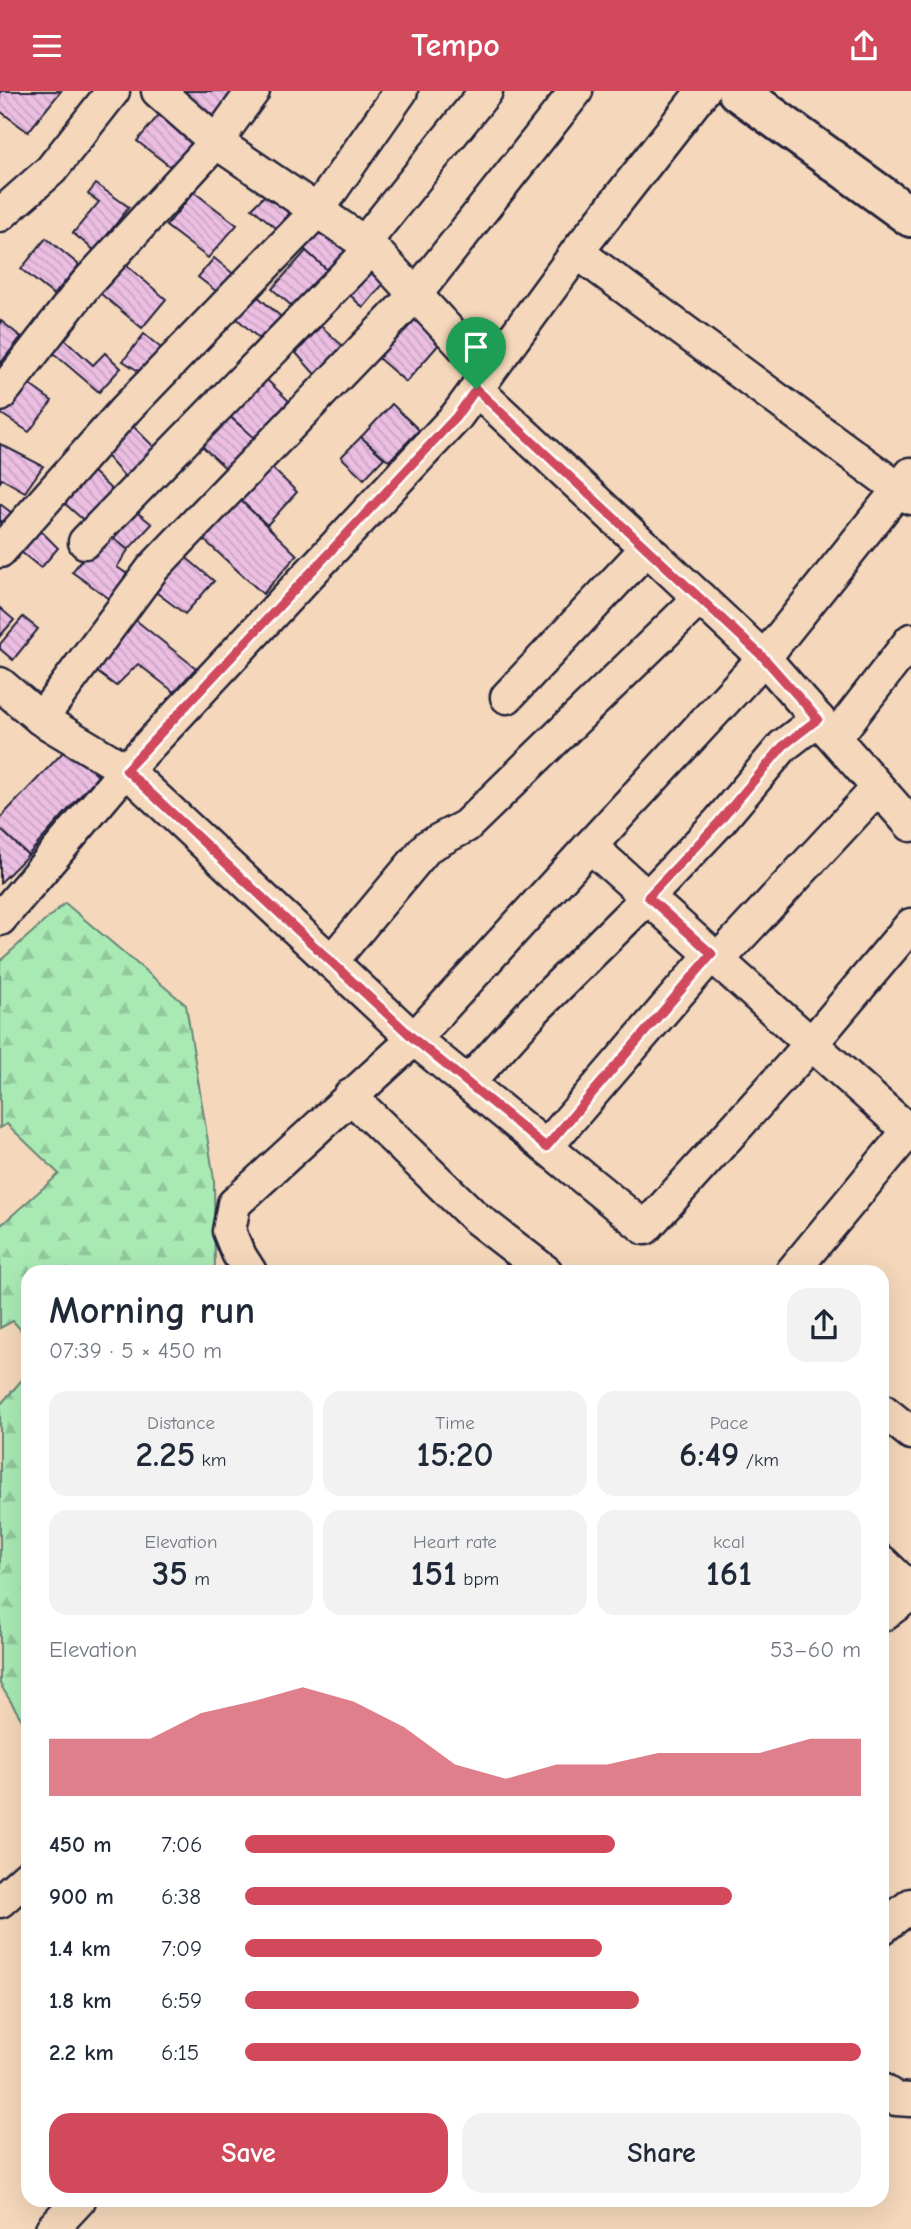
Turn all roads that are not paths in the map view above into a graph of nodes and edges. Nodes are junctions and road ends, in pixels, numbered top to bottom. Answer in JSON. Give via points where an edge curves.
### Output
{"nodes":[{"id":1,"x":113,"y":91,"type":"edge"},
{"id":2,"x":158,"y":91,"type":"edge"},
{"id":3,"x":253,"y":91,"type":"edge"},
{"id":4,"x":401,"y":91,"type":"edge"},
{"id":5,"x":486,"y":91,"type":"edge"},
{"id":6,"x":576,"y":91,"type":"edge"},
{"id":7,"x":703,"y":91,"type":"edge"},
{"id":8,"x":737,"y":91,"type":"edge"},
{"id":9,"x":216,"y":142,"type":"junction"},
{"id":10,"x":317,"y":211,"type":"junction"},
{"id":11,"x":0,"y":215,"type":"edge"},
{"id":12,"x":911,"y":217,"type":"edge"},
{"id":13,"x":368,"y":245,"type":"junction"},
{"id":14,"x":577,"y":252,"type":"junction"},
{"id":15,"x":415,"y":295,"type":"junction"},
{"id":16,"x":482,"y":381,"type":"junction"},
{"id":17,"x":0,"y":395,"type":"edge"},
{"id":18,"x":907,"y":487,"type":"edge"},
{"id":19,"x":85,"y":542,"type":"dead end"},
{"id":20,"x":647,"y":548,"type":"junction"},
{"id":21,"x":0,"y":551,"type":"edge"},
{"id":22,"x":700,"y":598,"type":"junction"},
{"id":23,"x":911,"y":640,"type":"edge"},
{"id":24,"x":764,"y":658,"type":"junction"},
{"id":25,"x":0,"y":684,"type":"edge"},
{"id":26,"x":507,"y":697,"type":"dead end"},
{"id":27,"x":41,"y":719,"type":"junction"},
{"id":28,"x":827,"y":729,"type":"junction"},
{"id":29,"x":126,"y":770,"type":"junction"},
{"id":30,"x":878,"y":788,"type":"junction"},
{"id":31,"x":911,"y":825,"type":"edge"},
{"id":32,"x":590,"y":846,"type":"junction"},
{"id":33,"x":648,"y":897,"type":"junction"},
{"id":34,"x":0,"y":919,"type":"edge"},
{"id":35,"x":911,"y":925,"type":"edge"},
{"id":36,"x":715,"y":957,"type":"junction"},
{"id":37,"x":331,"y":961,"type":"junction"},
{"id":38,"x":414,"y":1039,"type":"junction"},
{"id":39,"x":812,"y":1043,"type":"junction"},
{"id":40,"x":468,"y":1083,"type":"junction"},
{"id":41,"x":350,"y":1097,"type":"junction"},
{"id":42,"x":910,"y":1131,"type":"edge"},
{"id":43,"x":546,"y":1147,"type":"junction"},
{"id":44,"x":245,"y":1265,"type":"edge"},
{"id":45,"x":537,"y":1265,"type":"edge"},
{"id":46,"x":798,"y":1265,"type":"edge"},
{"id":47,"x":889,"y":1416,"type":"edge"},
{"id":48,"x":911,"y":1433,"type":"edge"},
{"id":49,"x":889,"y":1569,"type":"edge"},
{"id":50,"x":911,"y":1592,"type":"edge"},
{"id":51,"x":889,"y":1609,"type":"edge"},
{"id":52,"x":21,"y":1882,"type":"edge"},
{"id":53,"x":0,"y":1901,"type":"edge"},
{"id":54,"x":911,"y":1905,"type":"edge"},
{"id":55,"x":889,"y":1922,"type":"edge"},
{"id":56,"x":889,"y":2094,"type":"edge"},
{"id":57,"x":911,"y":2100,"type":"edge"},
{"id":58,"x":72,"y":2207,"type":"edge"},
{"id":59,"x":52,"y":2229,"type":"edge"}],
"edges":[{"from":1,"to":11,"type":"street","via":[[51,170]]},
{"from":2,"to":9,"type":"street"},
{"from":3,"to":9,"type":"street"},
{"from":4,"to":10,"type":"street"},
{"from":5,"to":13,"type":"street"},
{"from":6,"to":15,"type":"street"},
{"from":7,"to":14,"type":"street"},
{"from":8,"to":12,"type":"main road"},
{"from":9,"to":10,"type":"street"},
{"from":9,"to":17,"type":"street","via":[[86,283]]},
{"from":10,"to":13,"type":"street"},
{"from":10,"to":21,"type":"street","via":[[124,411]]},
{"from":13,"to":15,"type":"street"},
{"from":13,"to":19,"type":"street"},
{"from":14,"to":16,"type":"street"},
{"from":14,"to":18,"type":"street"},
{"from":15,"to":16,"type":"street"},
{"from":15,"to":27,"type":"street","via":[[153,568]]},
{"from":16,"to":20,"type":"street"},
{"from":16,"to":29,"type":"street","via":[[456,417]]},
{"from":18,"to":24,"type":"street"},
{"from":20,"to":22,"type":"street"},
{"from":20,"to":26,"type":"street"},
{"from":22,"to":24,"type":"street"},
{"from":22,"to":37,"type":"street","via":[[466,826],[428,846]]},
{"from":23,"to":28,"type":"street"},
{"from":24,"to":28,"type":"street"},
{"from":24,"to":32,"type":"street"},
{"from":25,"to":27,"type":"street"},
{"from":27,"to":29,"type":"street"},
{"from":28,"to":30,"type":"street"},
{"from":28,"to":33,"type":"street","via":[[783,746]]},
{"from":29,"to":34,"type":"street"},
{"from":29,"to":37,"type":"street"},
{"from":30,"to":31,"type":"street"},
{"from":30,"to":36,"type":"street"},
{"from":32,"to":33,"type":"street"},
{"from":32,"to":38,"type":"street"},
{"from":33,"to":36,"type":"street"},
{"from":33,"to":40,"type":"street"},
{"from":35,"to":39,"type":"street"},
{"from":36,"to":39,"type":"street"},
{"from":36,"to":43,"type":"street"},
{"from":37,"to":38,"type":"street"},
{"from":38,"to":40,"type":"street"},
{"from":38,"to":41,"type":"street"},
{"from":39,"to":42,"type":"street"},
{"from":39,"to":43,"type":"street","via":[[645,1228]]},
{"from":40,"to":43,"type":"street"},
{"from":41,"to":44,"type":"street","via":[[234,1204],[229,1231]]},
{"from":41,"to":45,"type":"street","via":[[475,1217]]},
{"from":42,"to":46,"type":"street"},
{"from":47,"to":48,"type":"street"},
{"from":49,"to":50,"type":"street"},
{"from":50,"to":51,"type":"street"},
{"from":52,"to":53,"type":"street"},
{"from":54,"to":55,"type":"street"},
{"from":56,"to":57,"type":"street"},
{"from":58,"to":59,"type":"street"}]}
